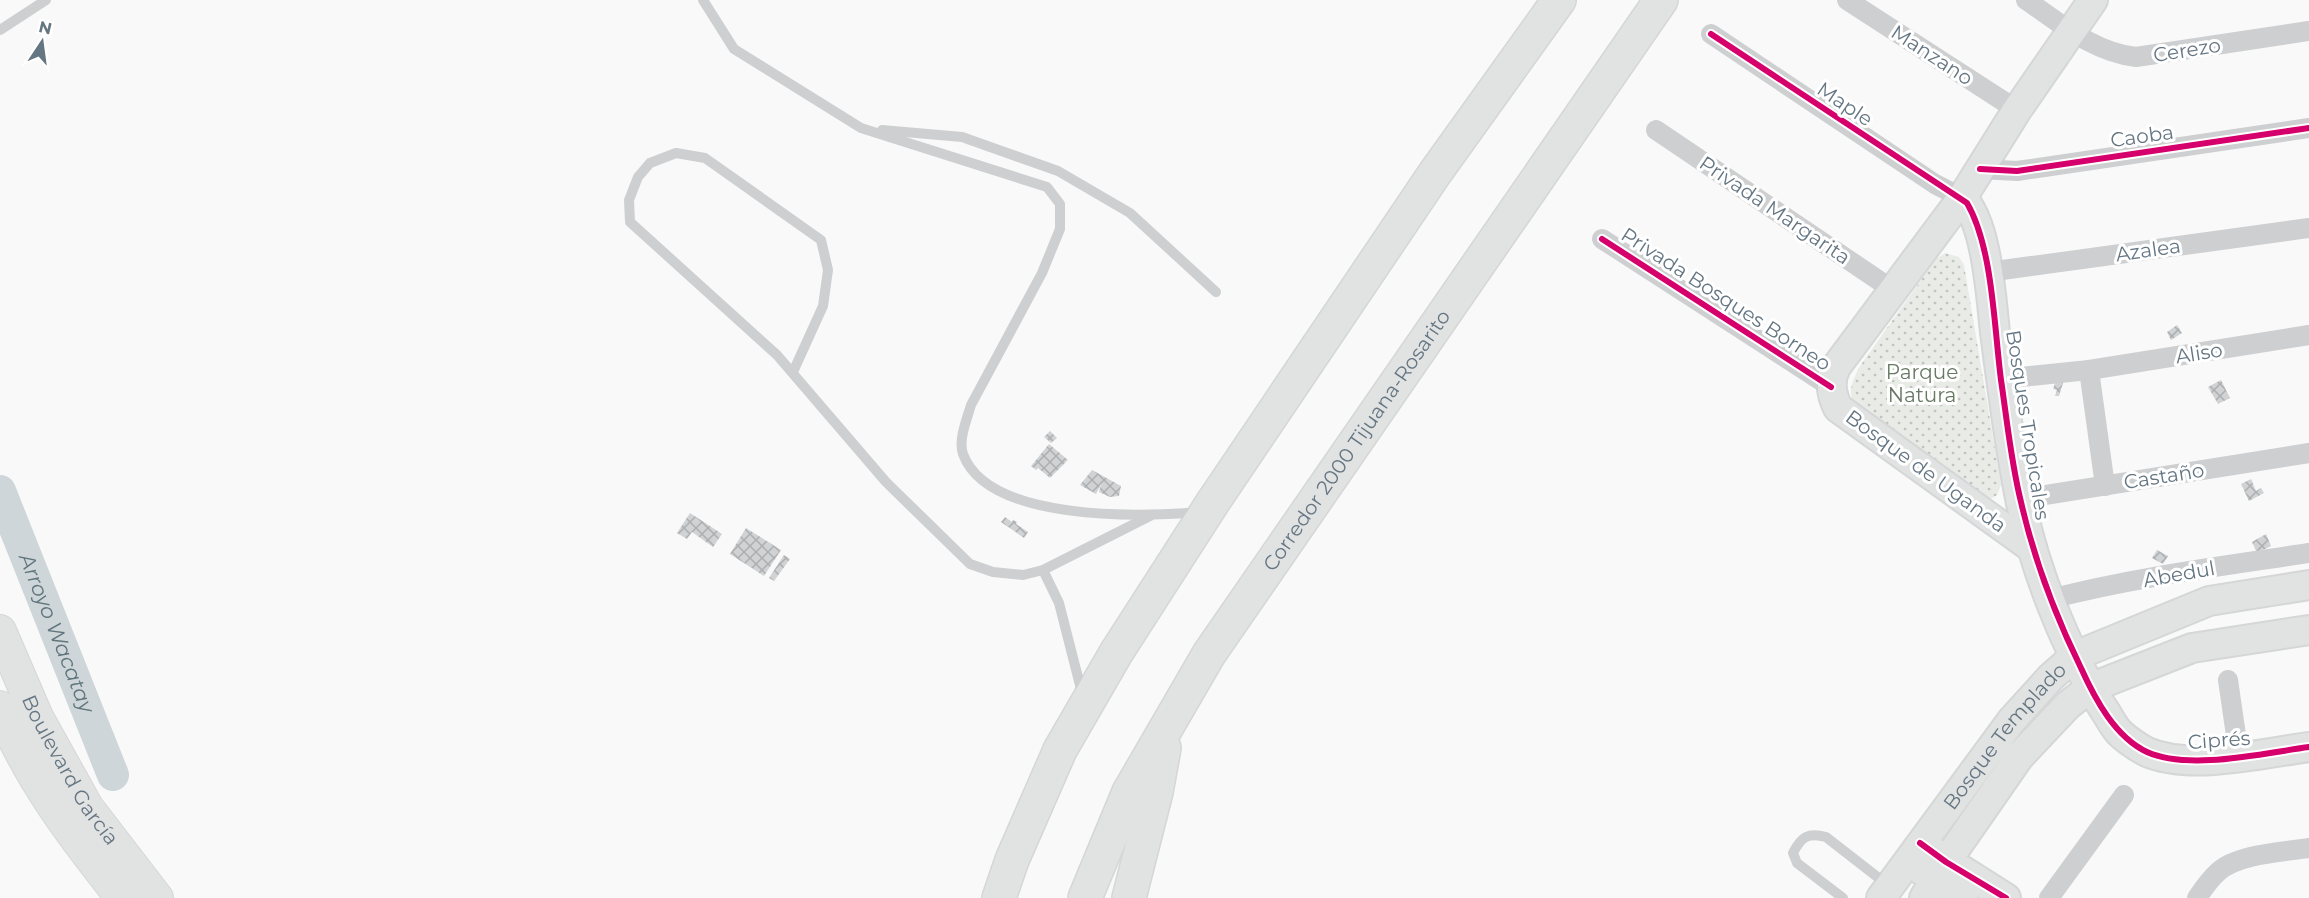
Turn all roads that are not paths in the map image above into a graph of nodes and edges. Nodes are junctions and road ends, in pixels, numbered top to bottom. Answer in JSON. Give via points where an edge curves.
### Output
{"nodes":[{"id":1,"x":704,"y":0,"type":"edge"},
{"id":2,"x":1559,"y":0,"type":"edge"},
{"id":3,"x":1661,"y":0,"type":"edge"},
{"id":4,"x":1847,"y":0,"type":"edge"},
{"id":5,"x":2026,"y":0,"type":"edge"},
{"id":6,"x":2093,"y":0,"type":"edge"},
{"id":7,"x":43,"y":1,"type":"edge"},
{"id":8,"x":0,"y":30,"type":"edge"},
{"id":9,"x":2072,"y":30,"type":"junction"},
{"id":10,"x":2309,"y":31,"type":"edge"},
{"id":11,"x":1711,"y":34,"type":"dead end"},
{"id":12,"x":2017,"y":110,"type":"junction"},
{"id":13,"x":861,"y":128,"type":"junction"},
{"id":14,"x":2309,"y":128,"type":"edge"},
{"id":15,"x":1656,"y":130,"type":"dead end"},
{"id":16,"x":1980,"y":169,"type":"junction"},
{"id":17,"x":1962,"y":198,"type":"junction"},
{"id":18,"x":2309,"y":228,"type":"edge"},
{"id":19,"x":1602,"y":239,"type":"dead end"},
{"id":20,"x":1988,"y":272,"type":"junction"},
{"id":21,"x":1893,"y":290,"type":"junction"},
{"id":22,"x":1216,"y":292,"type":"dead end"},
{"id":23,"x":2309,"y":335,"type":"edge"},
{"id":24,"x":2089,"y":370,"type":"junction"},
{"id":25,"x":793,"y":372,"type":"junction"},
{"id":26,"x":2001,"y":379,"type":"junction"},
{"id":27,"x":1831,"y":387,"type":"junction"},
{"id":28,"x":2309,"y":453,"type":"edge"},
{"id":29,"x":2105,"y":486,"type":"junction"},
{"id":30,"x":2020,"y":499,"type":"junction"},
{"id":31,"x":1206,"y":512,"type":"junction"},
{"id":32,"x":1150,"y":516,"type":"junction"},
{"id":33,"x":2032,"y":548,"type":"junction"},
{"id":34,"x":2309,"y":553,"type":"edge"},
{"id":35,"x":1043,"y":570,"type":"junction"},
{"id":36,"x":2309,"y":585,"type":"edge"},
{"id":37,"x":2050,"y":599,"type":"junction"},
{"id":38,"x":2309,"y":630,"type":"edge"},
{"id":39,"x":0,"y":631,"type":"edge"},
{"id":40,"x":2074,"y":656,"type":"junction"},
{"id":41,"x":2228,"y":680,"type":"dead end"},
{"id":42,"x":2090,"y":688,"type":"junction"},
{"id":43,"x":1086,"y":705,"type":"junction"},
{"id":44,"x":0,"y":708,"type":"edge"},
{"id":45,"x":1169,"y":722,"type":"junction"},
{"id":46,"x":2309,"y":747,"type":"edge"},
{"id":47,"x":2239,"y":756,"type":"junction"},
{"id":48,"x":2124,"y":795,"type":"dead end"},
{"id":49,"x":2309,"y":848,"type":"edge"},
{"id":50,"x":1914,"y":852,"type":"junction"},
{"id":51,"x":1935,"y":880,"type":"edge"},
{"id":52,"x":1885,"y":892,"type":"edge"},
{"id":53,"x":122,"y":898,"type":"edge"},
{"id":54,"x":157,"y":898,"type":"edge"},
{"id":55,"x":999,"y":898,"type":"edge"},
{"id":56,"x":1085,"y":898,"type":"edge"},
{"id":57,"x":1129,"y":898,"type":"edge"},
{"id":58,"x":1843,"y":898,"type":"edge"},
{"id":59,"x":1963,"y":898,"type":"edge"},
{"id":60,"x":2006,"y":898,"type":"edge"},
{"id":61,"x":2049,"y":898,"type":"edge"},
{"id":62,"x":2197,"y":898,"type":"edge"}],
"edges":[{"from":1,"to":13,"type":"lane","via":[[734,49]]},
{"from":2,"to":31,"type":"highway","via":[[1435,173]]},
{"from":3,"to":45,"type":"highway","name":"Corredor 2000 Tijuana-Rosarito","via":[[1222,635]]},
{"from":4,"to":12,"type":"street","name":"Manzano"},
{"from":5,"to":9,"type":"street","name":"Cerezo"},
{"from":6,"to":9,"type":"street"},
{"from":7,"to":8,"type":"lane"},
{"from":9,"to":10,"type":"street","name":"Cerezo","via":[[2093,45],[2121,56],[2136,57]]},
{"from":9,"to":12,"type":"street"},
{"from":11,"to":17,"type":"street","name":"Maple","via":[[1935,184]]},
{"from":12,"to":16,"type":"street"},
{"from":13,"to":22,"type":"lane","via":[[962,137],[1058,171],[1130,213]]},
{"from":13,"to":32,"type":"lane","via":[[1047,187],[1060,204],[1060,230],[1051,251],[964,425],[962,452],[975,476],[1009,495],[1062,510]]},
{"from":14,"to":16,"type":"street","name":"Caoba","via":[[2017,171]]},
{"from":15,"to":21,"type":"street","name":"Privada Margarita"},
{"from":16,"to":17,"type":"street"},
{"from":17,"to":20,"type":"street","name":"Bosques Tropicales","via":[[1977,223]]},
{"from":17,"to":21,"type":"street"},
{"from":18,"to":20,"type":"street","name":"Azalea"},
{"from":19,"to":27,"type":"street","name":"Privada Bosques Borneo"},
{"from":20,"to":26,"type":"street","name":"Bosques Tropicales"},
{"from":21,"to":27,"type":"street","via":[[1836,367]]},
{"from":23,"to":24,"type":"street","name":"Aliso"},
{"from":24,"to":26,"type":"street","name":"Aliso"},
{"from":24,"to":29,"type":"street"},
{"from":25,"to":25,"type":"lane","via":[[630,222],[629,200],[638,177],[650,163],[676,153],[705,158],[821,240],[828,270],[823,306]]},
{"from":25,"to":35,"type":"lane","via":[[886,482],[970,564],[993,572],[1023,575]]},
{"from":26,"to":30,"type":"street","name":"Bosques Tropicales"},
{"from":27,"to":33,"type":"street","name":"Bosque de Uganda","via":[[1838,408]]},
{"from":28,"to":29,"type":"street","name":"Castaño"},
{"from":29,"to":30,"type":"street","name":"Castaño"},
{"from":30,"to":33,"type":"street","name":"Bosques Tropicales"},
{"from":31,"to":32,"type":"lane"},
{"from":31,"to":43,"type":"highway"},
{"from":32,"to":35,"type":"lane"},
{"from":33,"to":37,"type":"street","name":"Bosques Tropicales"},
{"from":34,"to":37,"type":"street","name":"Abedul"},
{"from":35,"to":43,"type":"lane","via":[[1059,603]]},
{"from":36,"to":40,"type":"street","name":"Bosque Templado","via":[[2209,602]]},
{"from":37,"to":40,"type":"street","name":"Bosques Tropicales"},
{"from":38,"to":42,"type":"street","name":"Bosque Templado","via":[[2192,648]]},
{"from":39,"to":54,"type":"main road","name":"Boulevard García","via":[[37,717],[87,807]]},
{"from":40,"to":42,"type":"street","name":"Ciprés"},
{"from":40,"to":50,"type":"street","name":"Bosque Templado","via":[[2012,720]]},
{"from":41,"to":47,"type":"street"},
{"from":42,"to":47,"type":"street","name":"Ciprés","via":[[2119,732],[2147,752],[2203,761]]},
{"from":42,"to":51,"type":"street","name":"Bosque Templado","via":[[2068,705],[2019,757]]},
{"from":43,"to":55,"type":"highway","via":[[1060,750]]},
{"from":44,"to":53,"type":"main road","name":"Boulevard García","via":[[26,763],[58,814]]},
{"from":45,"to":56,"type":"highway","name":"Corredor 2000 Tijuana-Rosarito","via":[[1129,792]]},
{"from":45,"to":57,"type":"highway"},
{"from":46,"to":47,"type":"street","name":"Ciprés"},
{"from":48,"to":61,"type":"street"},
{"from":49,"to":62,"type":"street","via":[[2231,863],[2218,872]]},
{"from":50,"to":51,"type":"street"},
{"from":50,"to":52,"type":"street","name":"Bosque Templado"},
{"from":51,"to":59,"type":"street"},
{"from":51,"to":60,"type":"street"},
{"from":52,"to":58,"type":"lane","via":[[1826,837],[1803,837],[1793,853],[1797,863]]}]}
